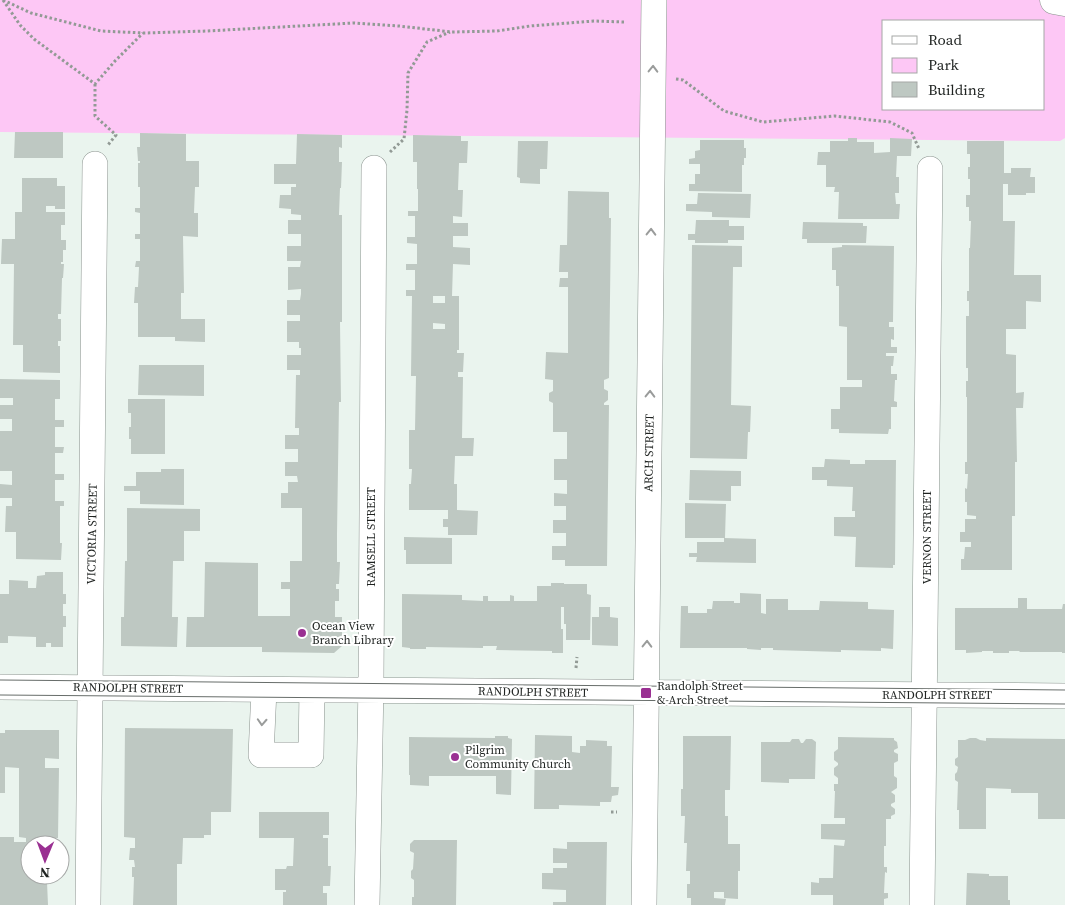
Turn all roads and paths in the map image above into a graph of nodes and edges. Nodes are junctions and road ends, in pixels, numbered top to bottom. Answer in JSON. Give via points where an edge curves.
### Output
{"nodes":[{"id":1,"x":3,"y":0,"type":"edge"},
{"id":2,"x":654,"y":0,"type":"edge"},
{"id":3,"x":1054,"y":0,"type":"edge"},
{"id":4,"x":1065,"y":2,"type":"edge"},
{"id":5,"x":625,"y":22,"type":"dead end"},
{"id":6,"x":452,"y":32,"type":"junction"},
{"id":7,"x":144,"y":33,"type":"junction"},
{"id":8,"x":653,"y":76,"type":"junction"},
{"id":9,"x":95,"y":84,"type":"junction"},
{"id":10,"x":95,"y":164,"type":"joint"},
{"id":11,"x":374,"y":168,"type":"joint"},
{"id":12,"x":930,"y":169,"type":"joint"},
{"id":13,"x":0,"y":687,"type":"edge"},
{"id":14,"x":90,"y":688,"type":"junction"},
{"id":15,"x":264,"y":690,"type":"junction"},
{"id":16,"x":312,"y":690,"type":"junction"},
{"id":17,"x":370,"y":691,"type":"junction"},
{"id":18,"x":647,"y":693,"type":"junction"},
{"id":19,"x":925,"y":695,"type":"junction"},
{"id":20,"x":1065,"y":696,"type":"edge"},
{"id":21,"x":611,"y":812,"type":"dead end"},
{"id":22,"x":617,"y":812,"type":"dead end"},
{"id":23,"x":88,"y":905,"type":"edge"},
{"id":24,"x":367,"y":905,"type":"edge"},
{"id":25,"x":644,"y":905,"type":"edge"},
{"id":26,"x":922,"y":905,"type":"edge"}],
"edges":[{"from":1,"to":7,"type":"path","via":[[31,13],[101,32]]},
{"from":1,"to":9,"type":"path","via":[[34,39]]},
{"from":8,"to":2,"type":"street","name":"ARCH STREET","one_way":true},
{"from":3,"to":4,"type":"main road"},
{"from":5,"to":6,"type":"path","via":[[594,21]]},
{"from":6,"to":7,"type":"path","via":[[354,23]]},
{"from":6,"to":11,"type":"path","via":[[427,42],[408,74],[404,139]]},
{"from":7,"to":9,"type":"path"},
{"from":8,"to":12,"type":"path","via":[[683,80],[724,111],[763,122],[835,116],[890,122],[912,132]]},
{"from":18,"to":8,"type":"street","name":"ARCH STREET","one_way":true},
{"from":9,"to":10,"type":"path","via":[[95,116],[116,135]]},
{"from":10,"to":14,"type":"street","name":"VICTORIA STREET"},
{"from":11,"to":17,"type":"street","name":"RAMSELL STREET"},
{"from":12,"to":19,"type":"street","name":"VERNON STREET"},
{"from":13,"to":14,"type":"street","name":"RANDOLPH STREET"},
{"from":14,"to":15,"type":"street","name":"RANDOLPH STREET"},
{"from":14,"to":23,"type":"street","name":"VICTORIA STREET"},
{"from":15,"to":16,"type":"street","name":"RANDOLPH STREET"},
{"from":15,"to":16,"type":"street","one_way":true,"via":[[261,755],[311,755]]},
{"from":16,"to":17,"type":"street","name":"RANDOLPH STREET"},
{"from":17,"to":18,"type":"street","name":"RANDOLPH STREET"},
{"from":17,"to":24,"type":"street","name":"RAMSELL STREET"},
{"from":18,"to":19,"type":"street","name":"RANDOLPH STREET"},
{"from":18,"to":25,"type":"street","name":"ARCH STREET"},
{"from":19,"to":20,"type":"street","name":"RANDOLPH STREET"},
{"from":19,"to":26,"type":"street","name":"VERNON STREET"},
{"from":21,"to":22,"type":"path"}]}
